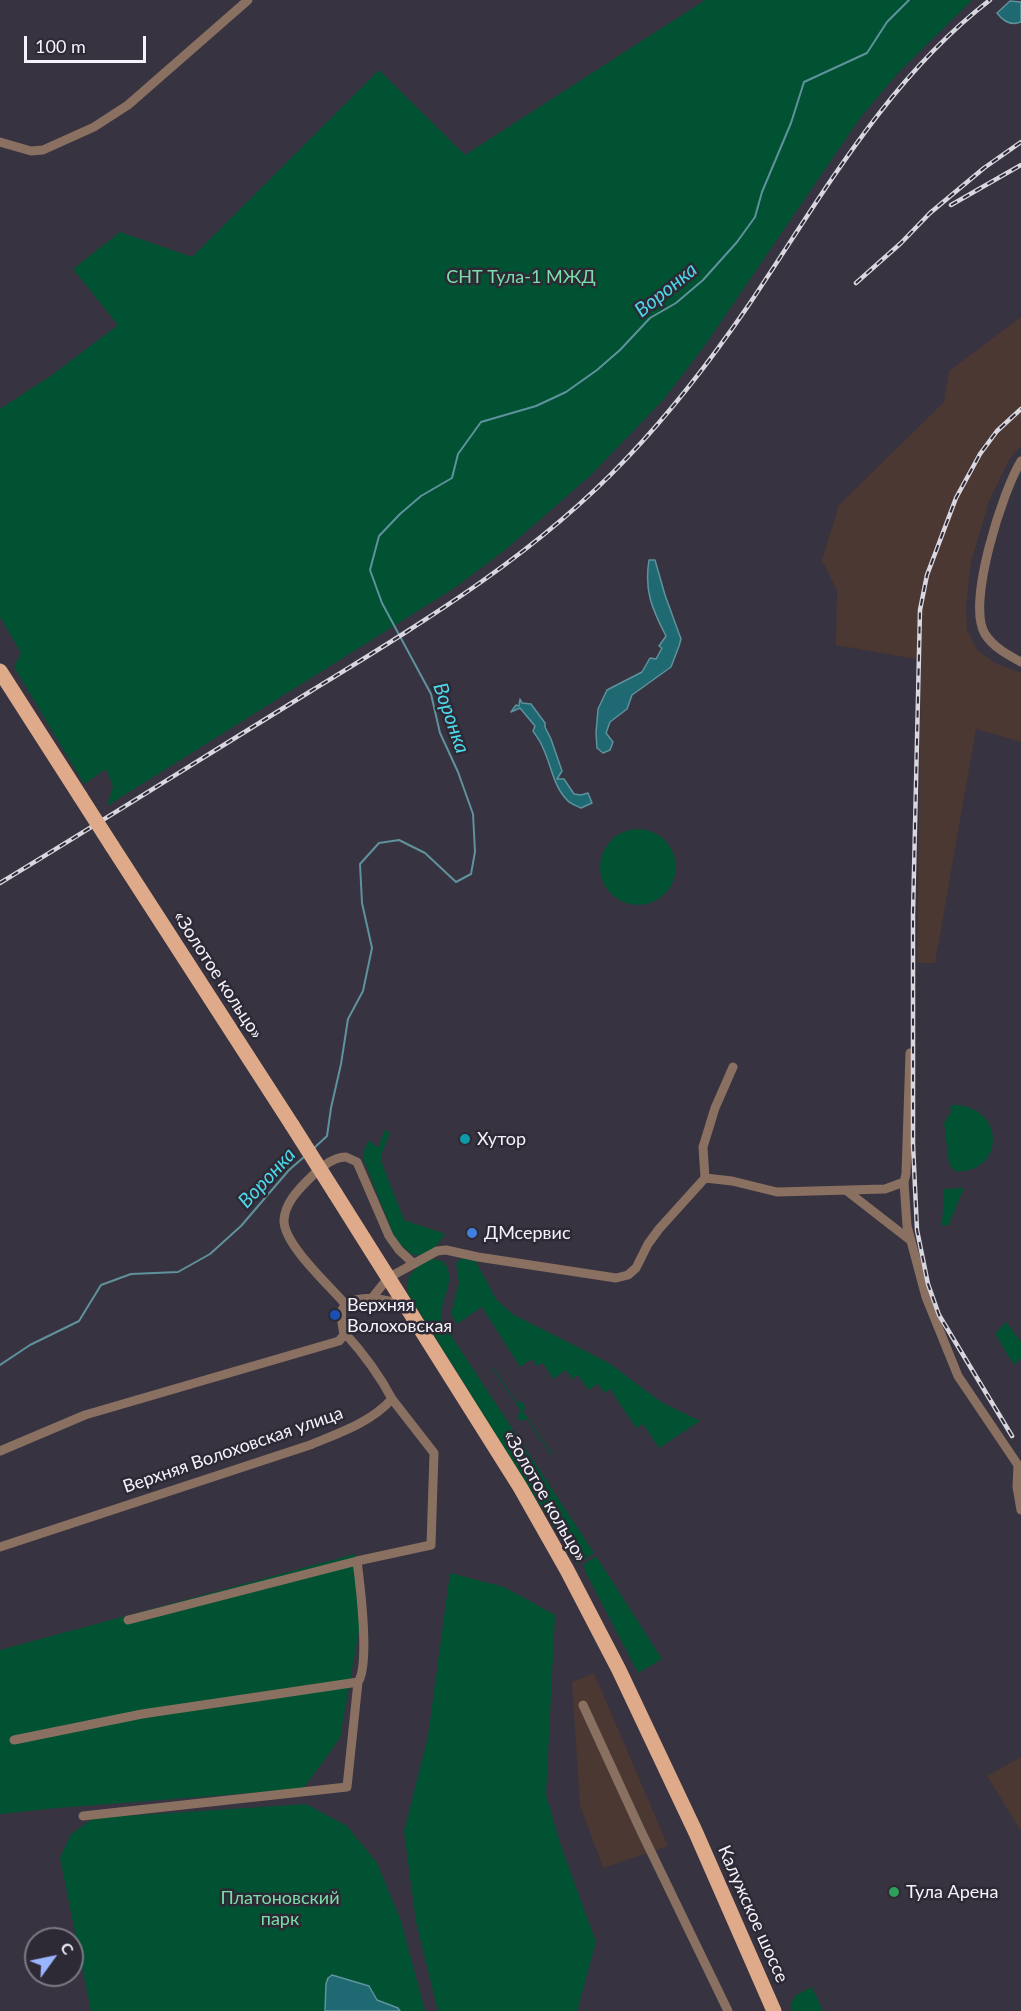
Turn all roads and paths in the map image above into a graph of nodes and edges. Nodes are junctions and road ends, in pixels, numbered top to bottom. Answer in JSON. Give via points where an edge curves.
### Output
{"nodes":[{"id":1,"x":248,"y":0,"type":"edge"},
{"id":2,"x":0,"y":142,"type":"edge"},
{"id":3,"x":1021,"y":461,"type":"edge"},
{"id":4,"x":1021,"y":662,"type":"edge"},
{"id":5,"x":1,"y":673,"type":"edge"},
{"id":6,"x":910,"y":1053,"type":"dead end"},
{"id":7,"x":733,"y":1067,"type":"dead end"},
{"id":8,"x":705,"y":1178,"type":"junction"},
{"id":9,"x":904,"y":1182,"type":"junction"},
{"id":10,"x":847,"y":1191,"type":"junction"},
{"id":11,"x":910,"y":1240,"type":"junction"},
{"id":12,"x":414,"y":1264,"type":"junction"},
{"id":13,"x":388,"y":1278,"type":"junction"},
{"id":14,"x":372,"y":1298,"type":"junction"},
{"id":15,"x":346,"y":1305,"type":"junction"},
{"id":16,"x":406,"y":1305,"type":"junction"},
{"id":17,"x":344,"y":1332,"type":"junction"},
{"id":18,"x":392,"y":1400,"type":"junction"},
{"id":19,"x":0,"y":1451,"type":"edge"},
{"id":20,"x":1021,"y":1510,"type":"edge"},
{"id":21,"x":0,"y":1547,"type":"edge"},
{"id":22,"x":357,"y":1561,"type":"junction"},
{"id":23,"x":128,"y":1620,"type":"dead end"},
{"id":24,"x":358,"y":1682,"type":"junction"},
{"id":25,"x":583,"y":1705,"type":"dead end"},
{"id":26,"x":14,"y":1740,"type":"dead end"},
{"id":27,"x":83,"y":1816,"type":"dead end"},
{"id":28,"x":696,"y":1833,"type":"joint"},
{"id":29,"x":728,"y":2011,"type":"edge"},
{"id":30,"x":774,"y":2011,"type":"edge"}],
"edges":[{"from":1,"to":2,"type":"street","via":[[128,105],[101,123],[43,150],[31,151]]},
{"from":3,"to":4,"type":"street","via":[[991,541],[979,602],[985,634]]},
{"from":5,"to":13,"type":"main road","name":"«Золотое кольцо»","bridge":true},
{"from":6,"to":9,"type":"street"},
{"from":7,"to":8,"type":"street","via":[[703,1147]]},
{"from":8,"to":10,"type":"street","via":[[777,1192]]},
{"from":8,"to":12,"type":"street","via":[[658,1229],[636,1268],[622,1277],[446,1250]]},
{"from":9,"to":10,"type":"street","via":[[885,1189]]},
{"from":9,"to":11,"type":"street"},
{"from":10,"to":11,"type":"street"},
{"from":11,"to":20,"type":"street","via":[[926,1297],[954,1368],[1018,1465]]},
{"from":12,"to":13,"type":"street"},
{"from":12,"to":15,"type":"street","via":[[389,1236],[357,1162],[346,1157],[331,1161],[295,1194],[286,1211],[285,1226],[297,1250]]},
{"from":13,"to":14,"type":"street"},
{"from":13,"to":16,"type":"main road","name":"«Золотое кольцо»"},
{"from":14,"to":15,"type":"street"},
{"from":14,"to":16,"type":"street"},
{"from":15,"to":17,"type":"street","via":[[341,1315]]},
{"from":16,"to":28,"type":"main road","name":"«Золотое кольцо»","via":[[567,1570]]},
{"from":17,"to":18,"type":"street","via":[[377,1371]]},
{"from":17,"to":19,"type":"street","via":[[337,1342],[85,1415]]},
{"from":18,"to":21,"type":"street","name":"Верхняя Волоховская улица","via":[[358,1425],[310,1445]]},
{"from":18,"to":22,"type":"street","via":[[434,1453],[431,1545]]},
{"from":22,"to":23,"type":"street"},
{"from":22,"to":24,"type":"street","via":[[363,1615]]},
{"from":24,"to":26,"type":"street","via":[[142,1714]]},
{"from":24,"to":27,"type":"street","via":[[347,1786]]},
{"from":25,"to":29,"type":"street"},
{"from":28,"to":30,"type":"main road","name":"Калужское шоссе"}]}
